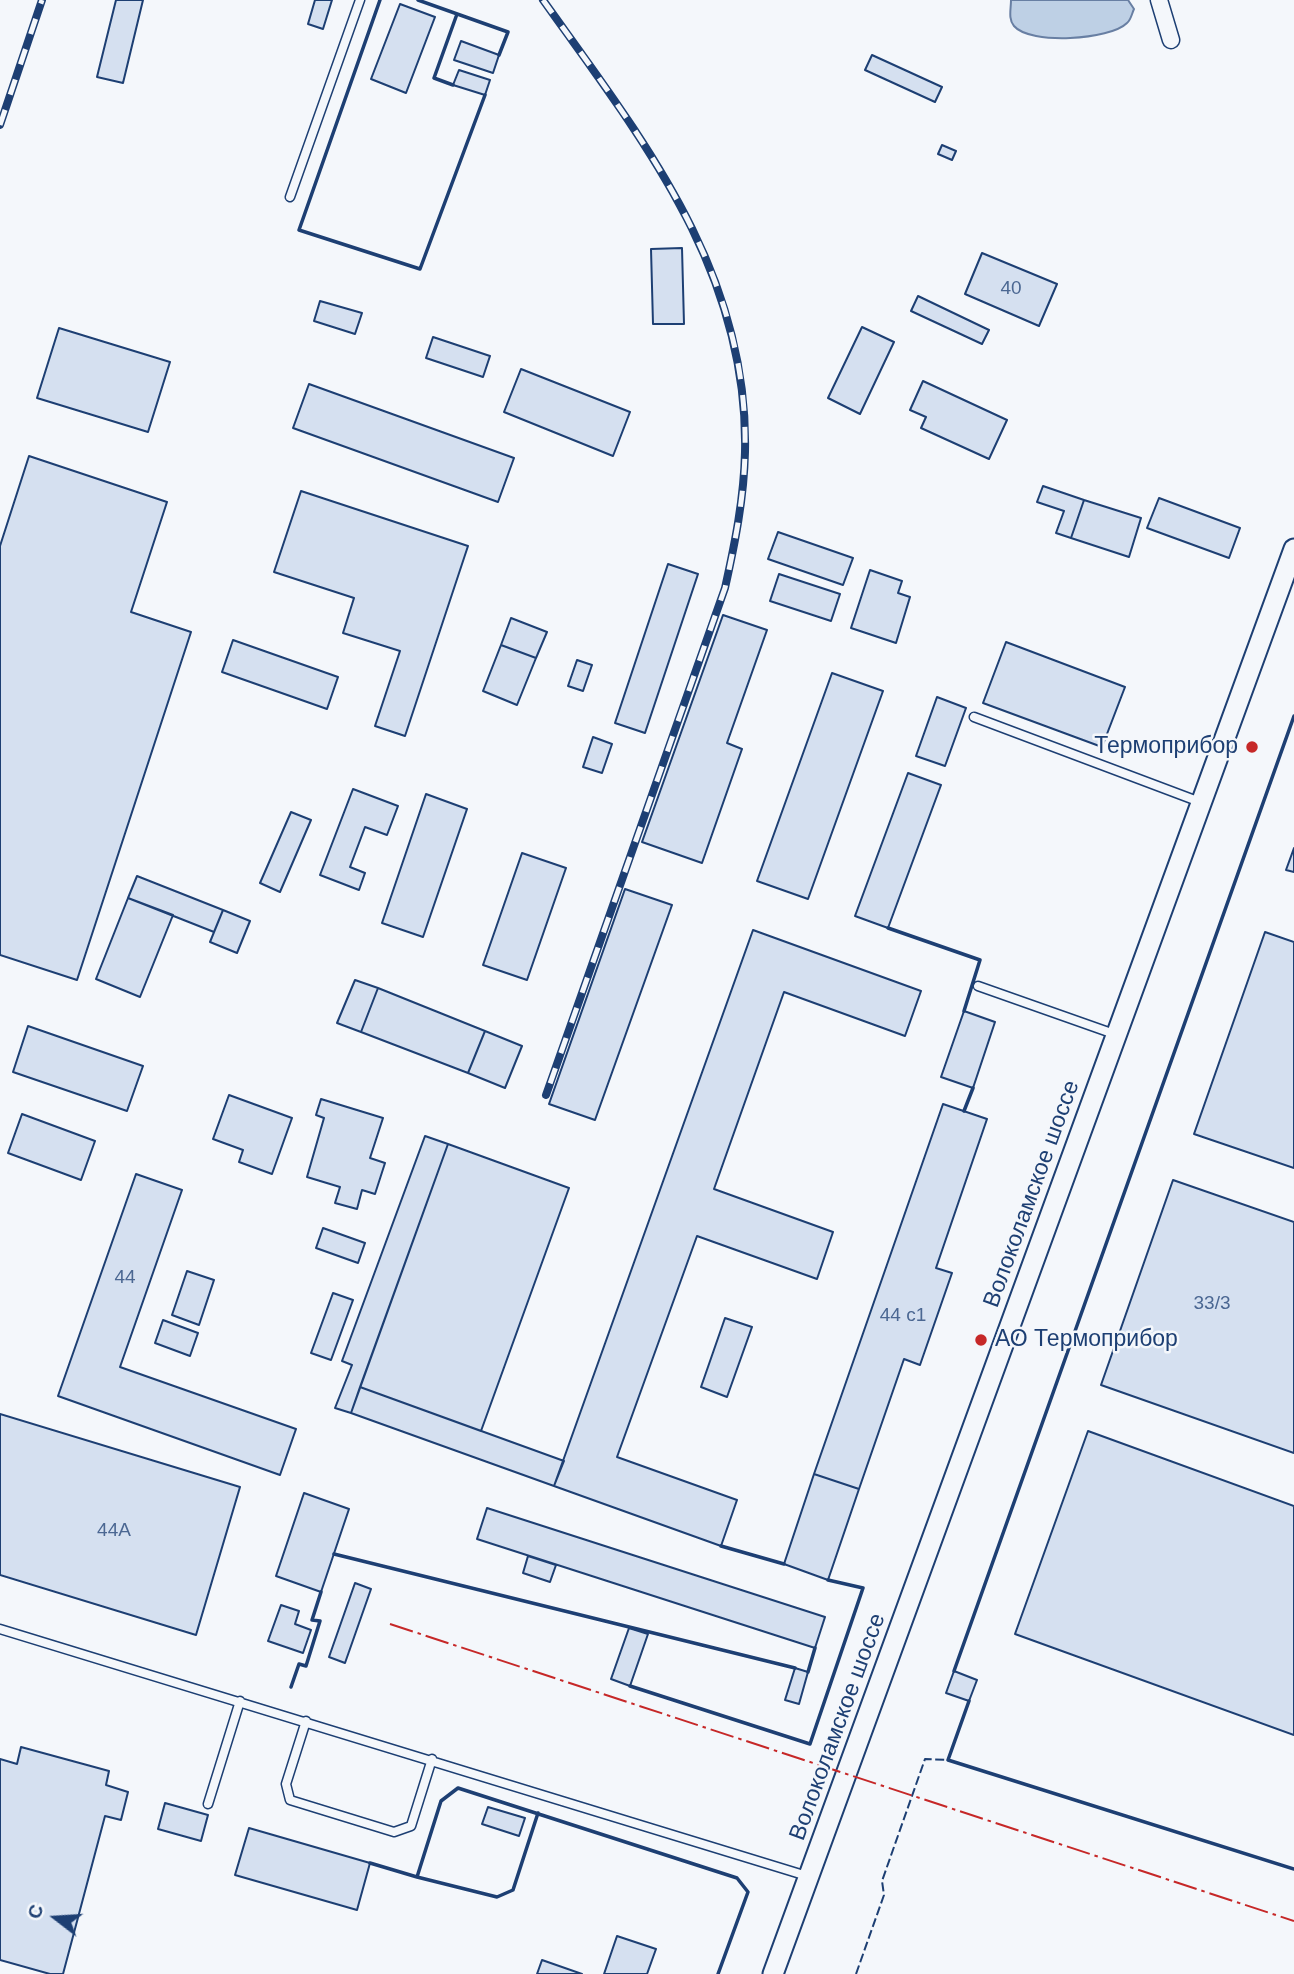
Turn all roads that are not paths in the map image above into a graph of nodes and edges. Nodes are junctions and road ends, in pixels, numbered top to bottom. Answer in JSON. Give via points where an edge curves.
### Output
{"nodes":[{"id":1,"x":360,"y":0,"type":"edge"},
{"id":2,"x":1159,"y":0,"type":"edge"},
{"id":3,"x":1171,"y":40,"type":"dead end"},
{"id":4,"x":290,"y":197,"type":"dead end"},
{"id":5,"x":1294,"y":549,"type":"edge"},
{"id":6,"x":974,"y":718,"type":"dead end"},
{"id":7,"x":1201,"y":802,"type":"junction"},
{"id":8,"x":978,"y":986,"type":"dead end"},
{"id":9,"x":1117,"y":1035,"type":"junction"},
{"id":10,"x":0,"y":1629,"type":"edge"},
{"id":11,"x":240,"y":1701,"type":"junction"},
{"id":12,"x":306,"y":1721,"type":"junction"},
{"id":13,"x":432,"y":1759,"type":"junction"},
{"id":14,"x":208,"y":1804,"type":"dead end"},
{"id":15,"x":808,"y":1877,"type":"junction"},
{"id":16,"x":772,"y":1974,"type":"edge"}],
"edges":[{"from":1,"to":4,"type":"lane"},
{"from":2,"to":3,"type":"street"},
{"from":5,"to":7,"type":"street","name":"Волоколамское шоссе"},
{"from":6,"to":7,"type":"lane"},
{"from":7,"to":9,"type":"street","name":"Волоколамское шоссе"},
{"from":8,"to":9,"type":"lane"},
{"from":9,"to":15,"type":"street","name":"Волоколамское шоссе"},
{"from":10,"to":11,"type":"lane"},
{"from":11,"to":12,"type":"lane"},
{"from":11,"to":14,"type":"lane"},
{"from":12,"to":13,"type":"lane"},
{"from":12,"to":13,"type":"lane","via":[[286,1784],[290,1800],[394,1832],[411,1826]]},
{"from":13,"to":15,"type":"lane"},
{"from":15,"to":16,"type":"street","name":"Волоколамское шоссе"}]}
